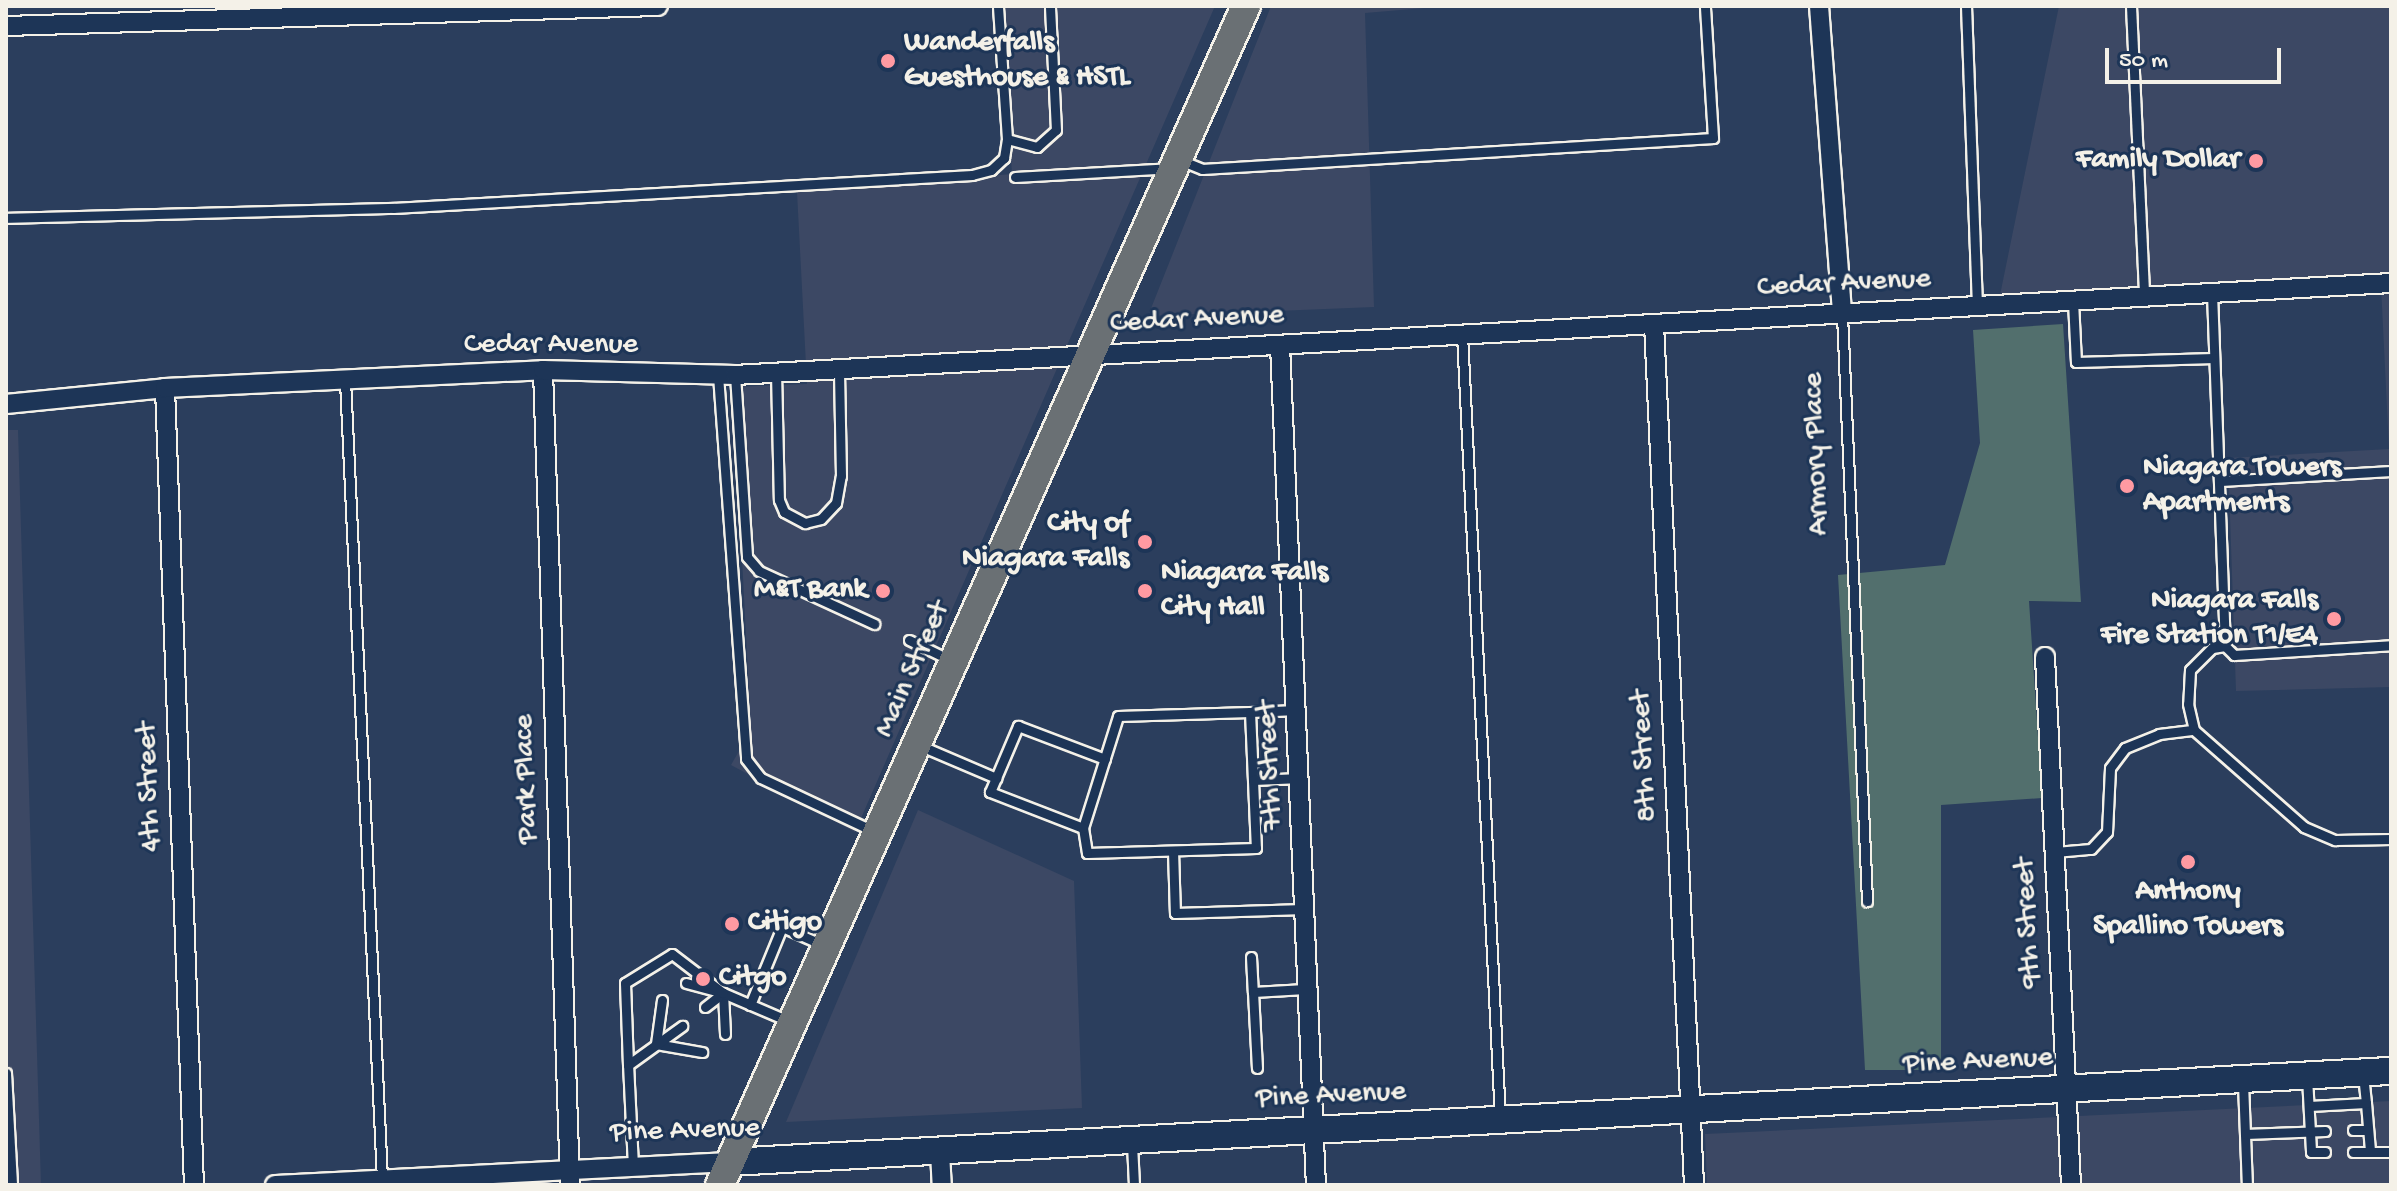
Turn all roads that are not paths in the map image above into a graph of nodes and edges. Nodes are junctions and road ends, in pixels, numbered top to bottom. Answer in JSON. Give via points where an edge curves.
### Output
{"nodes":[{"id":1,"x":658,"y":6,"type":"edge"},
{"id":2,"x":998,"y":6,"type":"edge"},
{"id":3,"x":1050,"y":6,"type":"edge"},
{"id":4,"x":1246,"y":6,"type":"edge"},
{"id":5,"x":1705,"y":6,"type":"edge"},
{"id":6,"x":1819,"y":6,"type":"edge"},
{"id":7,"x":1966,"y":6,"type":"edge"},
{"id":8,"x":2131,"y":6,"type":"edge"},
{"id":9,"x":6,"y":26,"type":"edge"},
{"id":10,"x":1007,"y":139,"type":"junction"},
{"id":11,"x":1178,"y":164,"type":"junction"},
{"id":12,"x":1015,"y":177,"type":"dead end"},
{"id":13,"x":6,"y":218,"type":"edge"},
{"id":14,"x":2391,"y":283,"type":"edge"},
{"id":15,"x":2212,"y":293,"type":"junction"},
{"id":16,"x":2144,"y":297,"type":"junction"},
{"id":17,"x":2073,"y":301,"type":"junction"},
{"id":18,"x":1977,"y":306,"type":"junction"},
{"id":19,"x":1842,"y":314,"type":"junction"},
{"id":20,"x":1654,"y":324,"type":"junction"},
{"id":21,"x":1462,"y":334,"type":"junction"},
{"id":22,"x":1280,"y":345,"type":"junction"},
{"id":23,"x":1090,"y":355,"type":"junction"},
{"id":24,"x":2214,"y":358,"type":"junction"},
{"id":25,"x":839,"y":367,"type":"junction"},
{"id":26,"x":543,"y":370,"type":"junction"},
{"id":27,"x":776,"y":372,"type":"junction"},
{"id":28,"x":726,"y":375,"type":"junction"},
{"id":29,"x":345,"y":380,"type":"junction"},
{"id":30,"x":165,"y":388,"type":"junction"},
{"id":31,"x":6,"y":404,"type":"edge"},
{"id":32,"x":2391,"y":471,"type":"edge"},
{"id":33,"x":2221,"y":481,"type":"junction"},
{"id":34,"x":874,"y":624,"type":"dead end"},
{"id":35,"x":909,"y":640,"type":"dead end"},
{"id":36,"x":2391,"y":645,"type":"edge"},
{"id":37,"x":2225,"y":646,"type":"junction"},
{"id":38,"x":2045,"y":657,"type":"dead end"},
{"id":39,"x":955,"y":662,"type":"junction"},
{"id":40,"x":1297,"y":710,"type":"junction"},
{"id":41,"x":1250,"y":712,"type":"junction"},
{"id":42,"x":2194,"y":730,"type":"junction"},
{"id":43,"x":918,"y":745,"type":"junction"},
{"id":44,"x":1105,"y":759,"type":"junction"},
{"id":45,"x":996,"y":778,"type":"junction"},
{"id":46,"x":1301,"y":778,"type":"junction"},
{"id":47,"x":1253,"y":780,"type":"junction"},
{"id":48,"x":1083,"y":828,"type":"junction"},
{"id":49,"x":878,"y":833,"type":"junction"},
{"id":50,"x":2391,"y":839,"type":"edge"},
{"id":51,"x":1173,"y":851,"type":"junction"},
{"id":52,"x":2055,"y":852,"type":"junction"},
{"id":53,"x":1867,"y":901,"type":"dead end"},
{"id":54,"x":1308,"y":909,"type":"junction"},
{"id":55,"x":827,"y":946,"type":"junction"},
{"id":56,"x":1251,"y":957,"type":"dead end"},
{"id":57,"x":686,"y":983,"type":"dead end"},
{"id":58,"x":1305,"y":989,"type":"junction"},
{"id":59,"x":1253,"y":992,"type":"junction"},
{"id":60,"x":723,"y":993,"type":"junction"},
{"id":61,"x":662,"y":1000,"type":"dead end"},
{"id":62,"x":750,"y":1005,"type":"junction"},
{"id":63,"x":705,"y":1007,"type":"dead end"},
{"id":64,"x":793,"y":1023,"type":"junction"},
{"id":65,"x":682,"y":1026,"type":"dead end"},
{"id":66,"x":725,"y":1034,"type":"dead end"},
{"id":67,"x":656,"y":1044,"type":"junction"},
{"id":68,"x":702,"y":1052,"type":"dead end"},
{"id":69,"x":628,"y":1065,"type":"junction"},
{"id":70,"x":1257,"y":1068,"type":"dead end"},
{"id":71,"x":2391,"y":1071,"type":"edge"},
{"id":72,"x":6,"y":1073,"type":"edge"},
{"id":73,"x":2363,"y":1073,"type":"junction"},
{"id":74,"x":2307,"y":1076,"type":"junction"},
{"id":75,"x":2243,"y":1080,"type":"junction"},
{"id":76,"x":2066,"y":1090,"type":"junction"},
{"id":77,"x":2366,"y":1103,"type":"junction"},
{"id":78,"x":2309,"y":1106,"type":"junction"},
{"id":79,"x":1690,"y":1110,"type":"junction"},
{"id":80,"x":1500,"y":1120,"type":"junction"},
{"id":81,"x":1312,"y":1129,"type":"junction"},
{"id":82,"x":2353,"y":1130,"type":"dead end"},
{"id":83,"x":2368,"y":1130,"type":"junction"},
{"id":84,"x":2311,"y":1131,"type":"junction"},
{"id":85,"x":2325,"y":1131,"type":"dead end"},
{"id":86,"x":2245,"y":1134,"type":"junction"},
{"id":87,"x":1132,"y":1141,"type":"junction"},
{"id":88,"x":2370,"y":1151,"type":"junction"},
{"id":89,"x":940,"y":1152,"type":"junction"},
{"id":90,"x":2325,"y":1152,"type":"dead end"},
{"id":91,"x":2353,"y":1152,"type":"dead end"},
{"id":92,"x":2391,"y":1152,"type":"edge"},
{"id":93,"x":633,"y":1166,"type":"junction"},
{"id":94,"x":725,"y":1174,"type":"edge"},
{"id":95,"x":569,"y":1176,"type":"edge"},
{"id":96,"x":382,"y":1182,"type":"edge"},
{"id":97,"x":12,"y":1185,"type":"edge"},
{"id":98,"x":194,"y":1185,"type":"edge"},
{"id":99,"x":275,"y":1185,"type":"edge"},
{"id":100,"x":942,"y":1185,"type":"edge"},
{"id":101,"x":1134,"y":1185,"type":"edge"},
{"id":102,"x":1316,"y":1185,"type":"edge"},
{"id":103,"x":1694,"y":1185,"type":"edge"},
{"id":104,"x":2071,"y":1185,"type":"edge"},
{"id":105,"x":2247,"y":1185,"type":"edge"}],
"edges":[{"from":1,"to":9,"type":"street"},
{"from":2,"to":10,"type":"lane"},
{"from":3,"to":10,"type":"lane","via":[[1056,130],[1037,147]]},
{"from":4,"to":11,"type":"main road","name":"Main Street"},
{"from":5,"to":11,"type":"lane","via":[[1713,138],[1202,169]]},
{"from":6,"to":19,"type":"street","name":"Armory Place"},
{"from":7,"to":18,"type":"lane"},
{"from":8,"to":16,"type":"lane"},
{"from":10,"to":13,"type":"lane","via":[[1004,158],[991,170],[972,175],[393,208]]},
{"from":11,"to":12,"type":"lane"},
{"from":11,"to":23,"type":"main road","name":"Main Street"},
{"from":14,"to":15,"type":"street","name":"Cedar Avenue"},
{"from":15,"to":16,"type":"street","name":"Cedar Avenue"},
{"from":15,"to":24,"type":"lane"},
{"from":16,"to":17,"type":"street","name":"Cedar Avenue"},
{"from":17,"to":18,"type":"street","name":"Cedar Avenue"},
{"from":17,"to":24,"type":"lane","via":[[2076,362]]},
{"from":18,"to":19,"type":"street","name":"Cedar Avenue"},
{"from":19,"to":20,"type":"street","name":"Cedar Avenue"},
{"from":19,"to":53,"type":"lane","name":"Armory Place"},
{"from":20,"to":21,"type":"street","name":"Cedar Avenue"},
{"from":20,"to":79,"type":"street","name":"8th Street"},
{"from":21,"to":22,"type":"street","name":"Cedar Avenue"},
{"from":21,"to":80,"type":"lane"},
{"from":22,"to":23,"type":"street","name":"Cedar Avenue"},
{"from":22,"to":40,"type":"street","name":"7th Street"},
{"from":23,"to":25,"type":"street","name":"Cedar Avenue"},
{"from":23,"to":39,"type":"main road","name":"Main Street"},
{"from":24,"to":33,"type":"lane"},
{"from":25,"to":27,"type":"street","name":"Cedar Avenue"},
{"from":25,"to":27,"type":"lane","via":[[841,476],[836,503],[821,519],[805,523],[784,512],[779,500]]},
{"from":26,"to":28,"type":"street","name":"Cedar Avenue"},
{"from":26,"to":29,"type":"street","name":"Cedar Avenue"},
{"from":26,"to":95,"type":"street","name":"Park Place"},
{"from":27,"to":28,"type":"street","name":"Cedar Avenue"},
{"from":28,"to":34,"type":"lane","via":[[747,557],[759,571]]},
{"from":28,"to":49,"type":"lane","via":[[746,759],[761,778]]},
{"from":29,"to":30,"type":"street","name":"Cedar Avenue"},
{"from":29,"to":96,"type":"lane"},
{"from":30,"to":31,"type":"street","name":"Cedar Avenue"},
{"from":30,"to":98,"type":"street","name":"4th Street"},
{"from":32,"to":33,"type":"lane"},
{"from":33,"to":37,"type":"lane"},
{"from":35,"to":39,"type":"lane"},
{"from":36,"to":37,"type":"lane","via":[[2234,655]]},
{"from":37,"to":42,"type":"lane","via":[[2212,648],[2190,670],[2188,704]]},
{"from":38,"to":52,"type":"street","name":"9th Street"},
{"from":39,"to":43,"type":"main road","name":"Main Street"},
{"from":40,"to":41,"type":"lane"},
{"from":40,"to":46,"type":"street","name":"7th Street"},
{"from":41,"to":44,"type":"lane","via":[[1118,716]]},
{"from":41,"to":47,"type":"lane"},
{"from":42,"to":50,"type":"lane","via":[[2304,827],[2335,840]]},
{"from":42,"to":52,"type":"lane","via":[[2159,734],[2125,748],[2110,768],[2107,832],[2091,849]]},
{"from":43,"to":45,"type":"lane"},
{"from":43,"to":49,"type":"main road","name":"Main Street"},
{"from":44,"to":45,"type":"lane","via":[[1018,726]]},
{"from":44,"to":48,"type":"lane"},
{"from":45,"to":48,"type":"lane","via":[[990,792]]},
{"from":46,"to":47,"type":"lane"},
{"from":46,"to":54,"type":"street","name":"7th Street"},
{"from":47,"to":51,"type":"lane","via":[[1256,848]]},
{"from":48,"to":51,"type":"lane","via":[[1087,853]]},
{"from":49,"to":55,"type":"main road","name":"Main Street"},
{"from":51,"to":54,"type":"lane","via":[[1175,913]]},
{"from":52,"to":76,"type":"street","name":"9th Street"},
{"from":54,"to":58,"type":"street","name":"7th Street"},
{"from":55,"to":62,"type":"lane","via":[[782,927]]},
{"from":55,"to":64,"type":"main road","name":"Main Street"},
{"from":56,"to":59,"type":"lane"},
{"from":57,"to":60,"type":"lane"},
{"from":58,"to":59,"type":"lane"},
{"from":58,"to":81,"type":"street","name":"7th Street"},
{"from":59,"to":70,"type":"lane"},
{"from":60,"to":62,"type":"lane"},
{"from":60,"to":63,"type":"lane"},
{"from":60,"to":66,"type":"lane"},
{"from":60,"to":69,"type":"lane","via":[[672,954],[625,983]]},
{"from":61,"to":67,"type":"lane"},
{"from":62,"to":64,"type":"lane"},
{"from":64,"to":94,"type":"main road","name":"Main Street"},
{"from":65,"to":67,"type":"lane"},
{"from":67,"to":68,"type":"lane"},
{"from":67,"to":69,"type":"lane"},
{"from":69,"to":93,"type":"lane"},
{"from":71,"to":73,"type":"main road","name":"Pine Avenue"},
{"from":72,"to":97,"type":"lane"},
{"from":73,"to":74,"type":"main road","name":"Pine Avenue"},
{"from":73,"to":77,"type":"lane"},
{"from":74,"to":75,"type":"main road","name":"Pine Avenue"},
{"from":74,"to":78,"type":"lane"},
{"from":75,"to":76,"type":"main road","name":"Pine Avenue"},
{"from":75,"to":86,"type":"lane"},
{"from":76,"to":79,"type":"main road","name":"Pine Avenue"},
{"from":76,"to":104,"type":"street","name":"9th Street"},
{"from":77,"to":78,"type":"lane"},
{"from":77,"to":83,"type":"lane"},
{"from":78,"to":84,"type":"lane"},
{"from":79,"to":80,"type":"main road","name":"Pine Avenue"},
{"from":79,"to":103,"type":"street","name":"8th Street"},
{"from":80,"to":81,"type":"main road","name":"Pine Avenue"},
{"from":81,"to":87,"type":"main road","name":"Pine Avenue"},
{"from":81,"to":102,"type":"street","name":"7th Street"},
{"from":82,"to":83,"type":"lane"},
{"from":83,"to":88,"type":"lane"},
{"from":84,"to":85,"type":"lane"},
{"from":84,"to":86,"type":"lane"},
{"from":84,"to":90,"type":"lane","via":[[2311,1152]]},
{"from":86,"to":105,"type":"lane"},
{"from":87,"to":89,"type":"main road","name":"Pine Avenue"},
{"from":87,"to":101,"type":"lane"},
{"from":88,"to":91,"type":"lane"},
{"from":88,"to":92,"type":"lane"},
{"from":89,"to":94,"type":"main road","name":"Pine Avenue"},
{"from":89,"to":100,"type":"street"},
{"from":93,"to":94,"type":"street","name":"Pine Avenue"},
{"from":93,"to":95,"type":"street","name":"Pine Avenue"},
{"from":95,"to":96,"type":"street","name":"Pine Avenue"},
{"from":96,"to":99,"type":"street","name":"Pine Avenue"}]}
